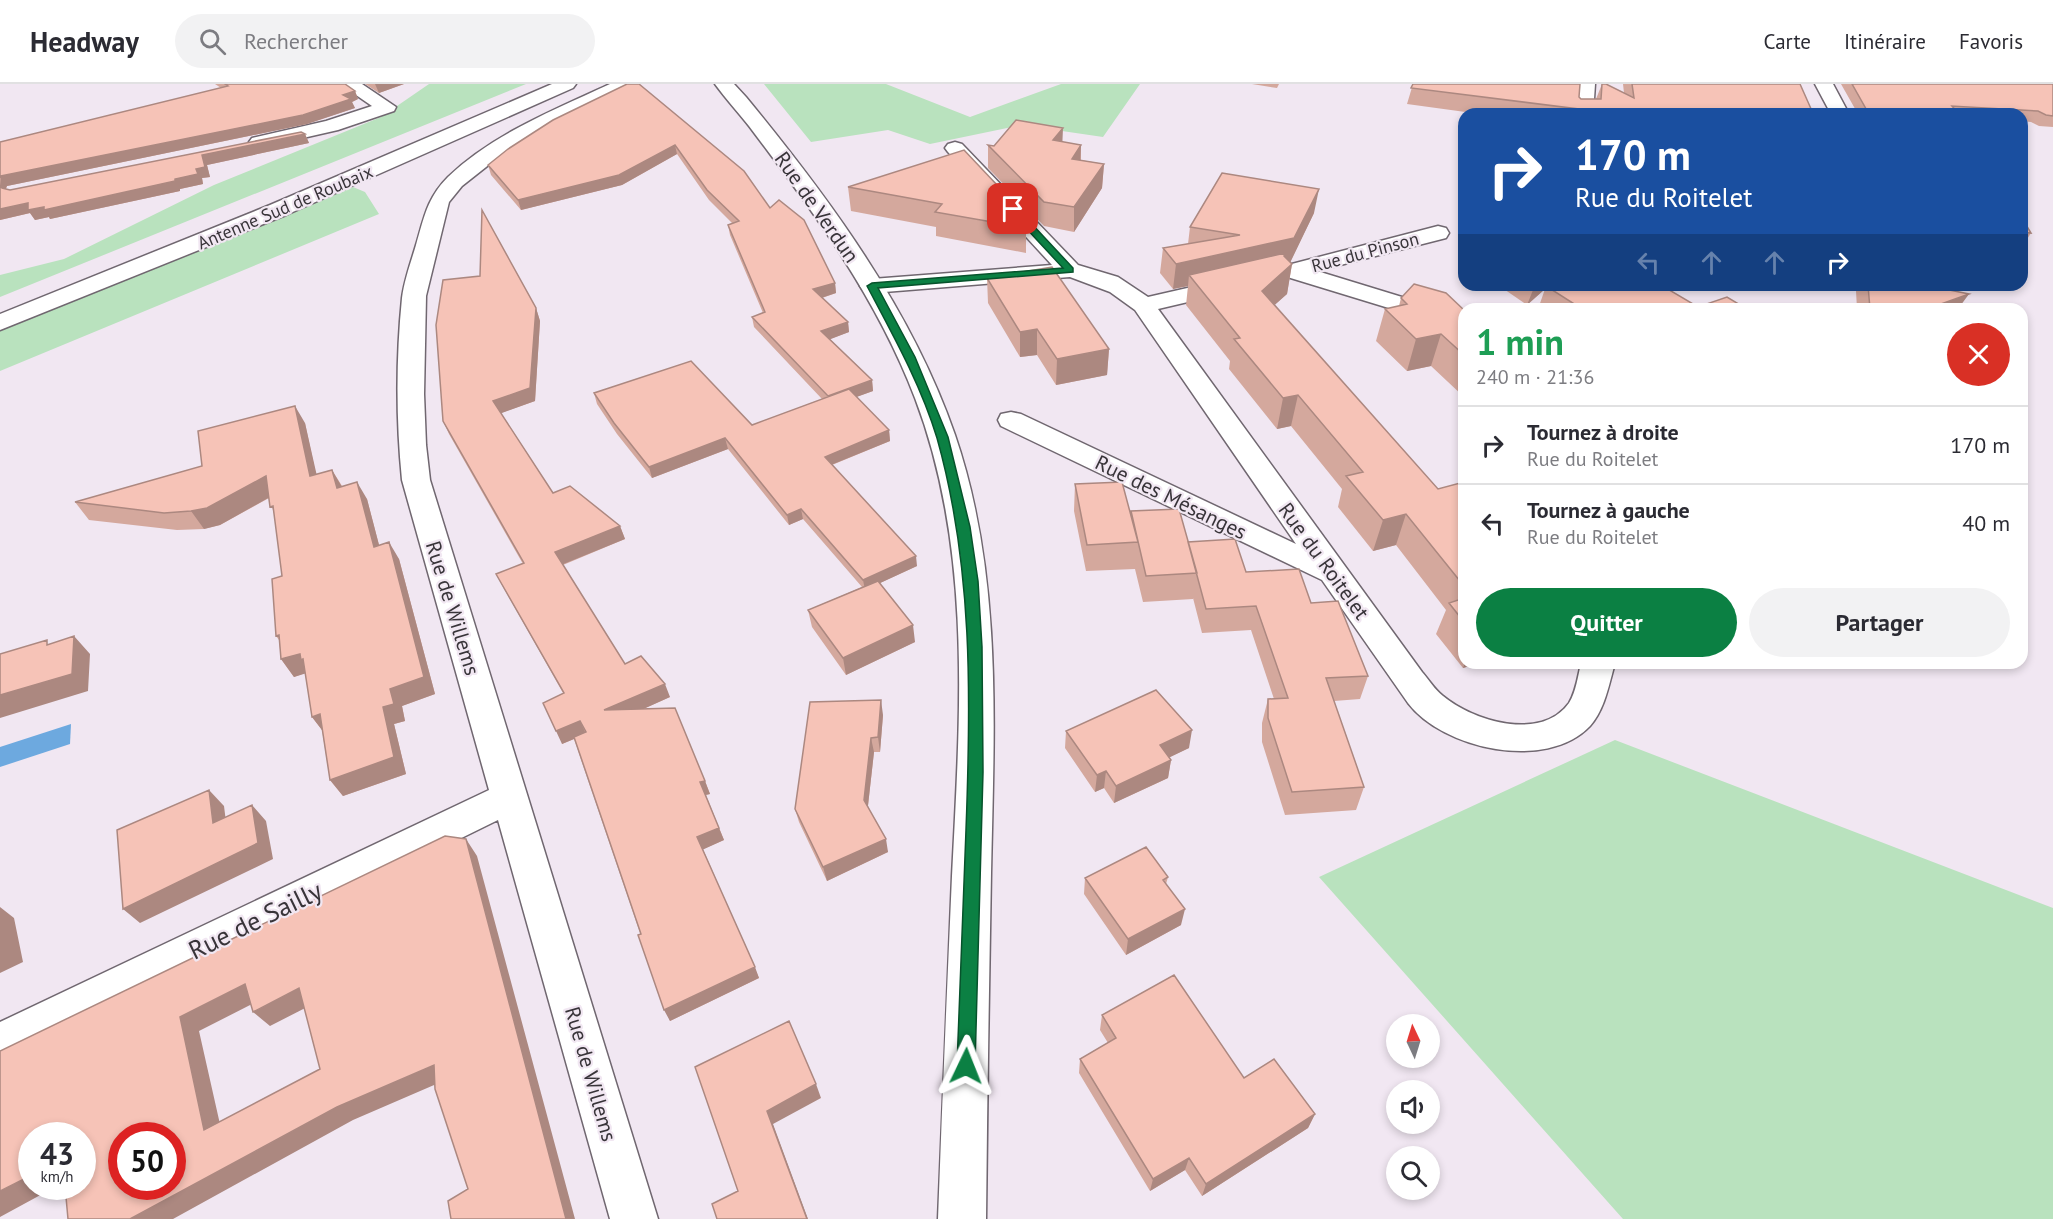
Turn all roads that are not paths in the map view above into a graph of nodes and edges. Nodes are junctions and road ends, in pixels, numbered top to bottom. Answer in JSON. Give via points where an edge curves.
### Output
{"nodes":[{"id":1,"x":349,"y":84,"type":"edge"},
{"id":2,"x":547,"y":84,"type":"edge"},
{"id":3,"x":567,"y":84,"type":"edge"},
{"id":4,"x":624,"y":84,"type":"edge"},
{"id":5,"x":1586,"y":84,"type":"edge"},
{"id":6,"x":1824,"y":84,"type":"edge"},
{"id":7,"x":734,"y":90,"type":"edge"},
{"id":8,"x":1584,"y":108,"type":"edge"},
{"id":9,"x":1837,"y":108,"type":"edge"},
{"id":10,"x":244,"y":144,"type":"edge"},
{"id":11,"x":955,"y":148,"type":"dead end"},
{"id":12,"x":1438,"y":233,"type":"dead end"},
{"id":13,"x":1070,"y":270,"type":"junction"},
{"id":14,"x":1270,"y":276,"type":"junction"},
{"id":15,"x":872,"y":286,"type":"junction"},
{"id":16,"x":1143,"y":305,"type":"junction"},
{"id":17,"x":0,"y":312,"type":"edge"},
{"id":18,"x":0,"y":323,"type":"edge"},
{"id":19,"x":1458,"y":323,"type":"edge"},
{"id":20,"x":1011,"y":420,"type":"dead end"},
{"id":21,"x":1331,"y":573,"type":"junction"},
{"id":22,"x":1597,"y":669,"type":"edge"},
{"id":23,"x":510,"y":797,"type":"junction"},
{"id":24,"x":0,"y":1044,"type":"edge"},
{"id":25,"x":634,"y":1219,"type":"edge"},
{"id":26,"x":962,"y":1219,"type":"edge"}],
"edges":[{"from":1,"to":10,"type":"main road","via":[[387,107],[331,126]]},
{"from":2,"to":17,"type":"main road","name":"Antenne Sud de Roubaix","via":[[280,199]]},
{"from":3,"to":18,"type":"main road","name":"Antenne Sud de Roubaix","via":[[268,215]]},
{"from":4,"to":23,"type":"main road","name":"Rue de Willems","via":[[499,147],[448,188],[435,211],[414,296],[412,446],[416,480]]},
{"from":5,"to":8,"type":"main road"},
{"from":6,"to":9,"type":"main road"},
{"from":7,"to":15,"type":"main road","name":"Rue de Verdun","via":[[812,195]]},
{"from":11,"to":13,"type":"main road"},
{"from":12,"to":14,"type":"main road","name":"Rue du Pinson"},
{"from":13,"to":15,"type":"main road","name":"Rue du Roitelet"},
{"from":13,"to":16,"type":"main road","name":"Rue du Roitelet","via":[[1121,286]]},
{"from":14,"to":16,"type":"main road","name":"Rue du Pinson"},
{"from":14,"to":19,"type":"main road","name":"Rue du Pinson"},
{"from":15,"to":26,"type":"main road","name":"Rue de Verdun","via":[[910,357],[942,437],[961,516],[971,581],[976,647],[975,772]]},
{"from":16,"to":21,"type":"main road","name":"Rue du Roitelet"},
{"from":20,"to":21,"type":"main road","name":"Rue des Mésanges"},
{"from":21,"to":22,"type":"main road","name":"Rue du Roitelet","via":[[1430,705],[1478,730],[1503,737],[1532,737],[1557,731],[1576,718],[1588,698]]},
{"from":23,"to":24,"type":"main road","name":"Rue de Sailly"},
{"from":23,"to":25,"type":"main road","name":"Rue de Willems"}]}
